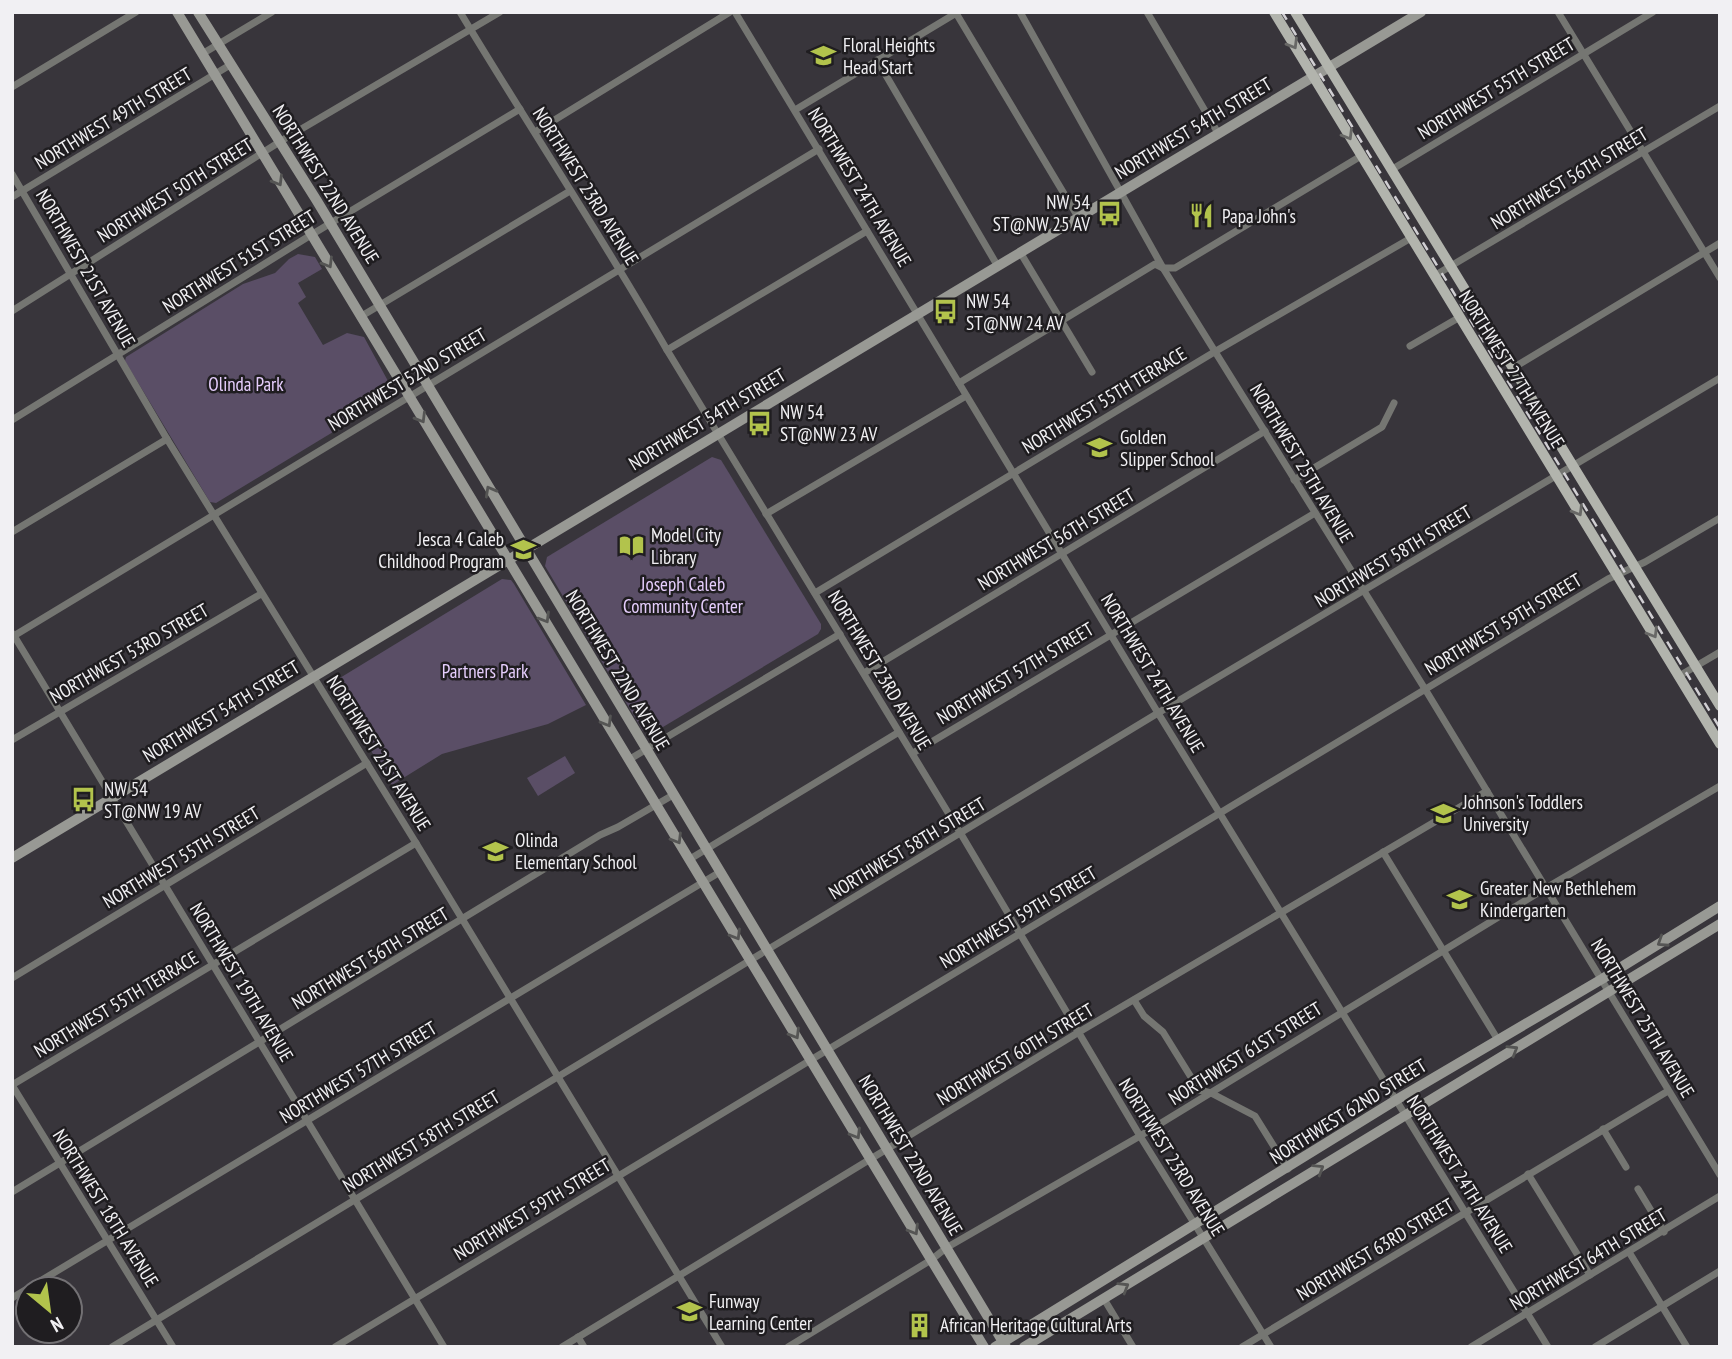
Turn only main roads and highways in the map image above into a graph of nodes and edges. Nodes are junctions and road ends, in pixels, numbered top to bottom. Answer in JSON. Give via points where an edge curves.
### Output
{"nodes":[{"id":1,"x":177,"y":12,"type":"edge"},
{"id":2,"x":198,"y":12,"type":"edge"},
{"id":3,"x":1274,"y":12,"type":"edge"},
{"id":4,"x":1296,"y":12,"type":"edge"},
{"id":5,"x":1421,"y":12,"type":"edge"},
{"id":6,"x":1328,"y":67,"type":"junction"},
{"id":7,"x":1313,"y":76,"type":"junction"},
{"id":8,"x":525,"y":550,"type":"junction"},
{"id":9,"x":509,"y":560,"type":"junction"},
{"id":10,"x":1720,"y":706,"type":"edge"},
{"id":11,"x":1720,"y":744,"type":"edge"},
{"id":12,"x":12,"y":858,"type":"edge"},
{"id":13,"x":1720,"y":906,"type":"edge"},
{"id":14,"x":1720,"y":924,"type":"edge"},
{"id":15,"x":1002,"y":1345,"type":"edge"},
{"id":16,"x":984,"y":1347,"type":"edge"},
{"id":17,"x":1024,"y":1347,"type":"edge"}],
"edges":[{"from":1,"to":9,"type":"main road","name":"NORTHWEST 22ND AVENUE","one_way":true},
{"from":8,"to":2,"type":"main road","name":"NORTHWEST 22ND AVENUE","one_way":true,"via":[[281,141]]},
{"from":3,"to":7,"type":"main road","name":"NORTHWEST 27TH AVENUE","one_way":true},
{"from":4,"to":6,"type":"main road","name":"NORTHWEST 27TH AVENUE"},
{"from":5,"to":6,"type":"main road","name":"NORTHWEST 54TH STREET"},
{"from":6,"to":7,"type":"main road","name":"NORTHWEST 54TH STREET"},
{"from":6,"to":10,"type":"main road","name":"NORTHWEST 27TH AVENUE"},
{"from":7,"to":8,"type":"main road","name":"NORTHWEST 54TH STREET"},
{"from":7,"to":11,"type":"main road","name":"NORTHWEST 27TH AVENUE","one_way":true},
{"from":8,"to":9,"type":"main road","name":"NORTHWEST 54TH STREET"},
{"from":8,"to":15,"type":"main road","name":"NORTHWEST 22ND AVENUE"},
{"from":9,"to":12,"type":"main road","name":"NORTHWEST 54TH STREET"},
{"from":9,"to":16,"type":"main road","name":"NORTHWEST 22ND AVENUE","one_way":true},
{"from":13,"to":15,"type":"main road","name":"NORTHWEST 62ND STREET","one_way":true},
{"from":17,"to":14,"type":"main road","name":"NORTHWEST 62ND STREET","one_way":true}]}
